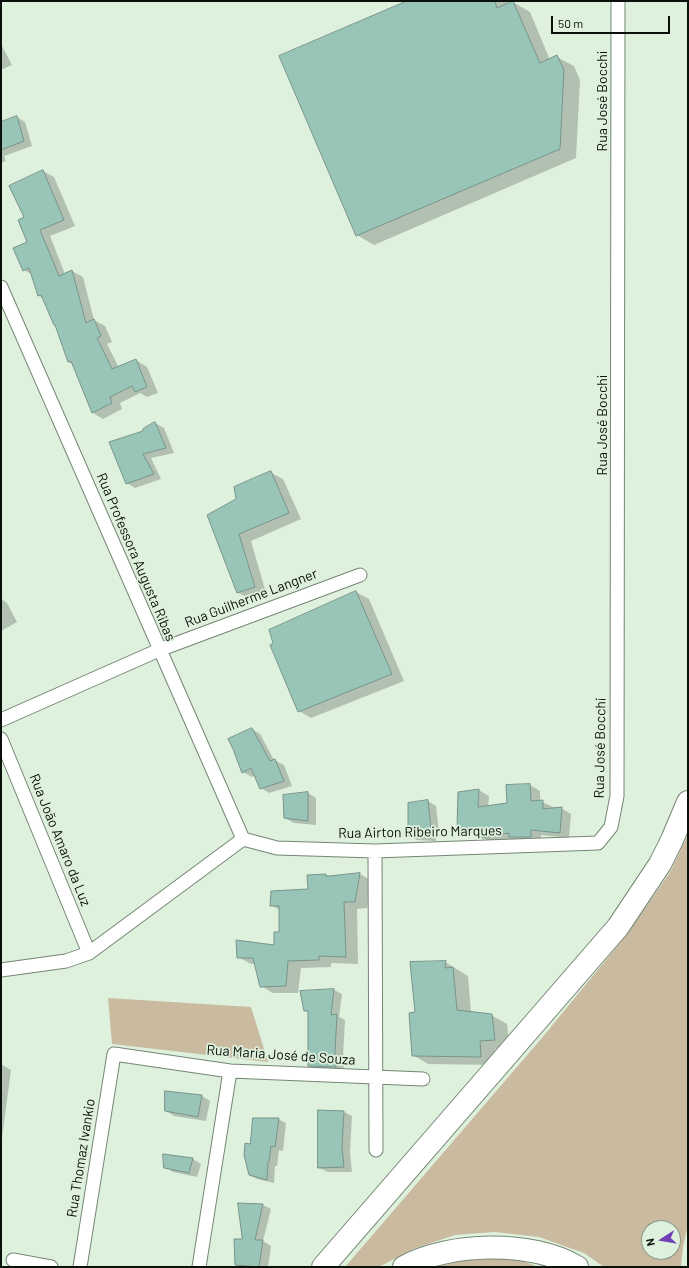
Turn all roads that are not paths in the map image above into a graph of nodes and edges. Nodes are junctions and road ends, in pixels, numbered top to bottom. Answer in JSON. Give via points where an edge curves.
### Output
{"nodes":[{"id":1,"x":618,"y":1,"type":"edge"},
{"id":2,"x":1,"y":286,"type":"edge"},
{"id":3,"x":360,"y":575,"type":"dead end"},
{"id":4,"x":159,"y":650,"type":"junction"},
{"id":5,"x":1,"y":720,"type":"edge"},
{"id":6,"x":1,"y":740,"type":"edge"},
{"id":7,"x":688,"y":802,"type":"edge"},
{"id":8,"x":243,"y":839,"type":"junction"},
{"id":9,"x":598,"y":844,"type":"joint"},
{"id":10,"x":375,"y":851,"type":"junction"},
{"id":11,"x":89,"y":953,"type":"junction"},
{"id":12,"x":1,"y":970,"type":"edge"},
{"id":13,"x":114,"y":1054,"type":"joint"},
{"id":14,"x":230,"y":1071,"type":"junction"},
{"id":15,"x":374,"y":1077,"type":"junction"},
{"id":16,"x":423,"y":1080,"type":"dead end"},
{"id":17,"x":376,"y":1150,"type":"dead end"},
{"id":18,"x":13,"y":1260,"type":"dead end"},
{"id":19,"x":51,"y":1267,"type":"edge"},
{"id":20,"x":80,"y":1267,"type":"edge"},
{"id":21,"x":198,"y":1267,"type":"edge"},
{"id":22,"x":323,"y":1267,"type":"edge"},
{"id":23,"x":404,"y":1267,"type":"edge"},
{"id":24,"x":577,"y":1267,"type":"edge"}],
"edges":[{"from":1,"to":9,"type":"street","name":"Rua José Bocchi","via":[[617,796],[612,827]]},
{"from":2,"to":4,"type":"street","name":"Rua Professora Augusta Ribas"},
{"from":3,"to":4,"type":"street","name":"Rua Guilherme Langner"},
{"from":4,"to":5,"type":"street","name":"Rua Guilherme Langner"},
{"from":4,"to":8,"type":"street","name":"Rua Professora Augusta Ribas"},
{"from":6,"to":11,"type":"street","name":"Rua João Amaro da Luz"},
{"from":7,"to":22,"type":"highway","via":[[660,864],[618,927]]},
{"from":8,"to":10,"type":"street","name":"Rua Airton Ribeiro Marques","via":[[278,848]]},
{"from":8,"to":11,"type":"street"},
{"from":9,"to":10,"type":"street","name":"Rua Airton Ribeiro Marques"},
{"from":10,"to":15,"type":"street"},
{"from":11,"to":12,"type":"street","via":[[66,961]]},
{"from":13,"to":14,"type":"street","name":"Rua Maria José de Souza"},
{"from":13,"to":20,"type":"street","name":"Rua Thomaz Ivankio"},
{"from":14,"to":15,"type":"street","name":"Rua Maria José de Souza"},
{"from":14,"to":21,"type":"street"},
{"from":15,"to":16,"type":"street","name":"Rua Maria José de Souza"},
{"from":15,"to":17,"type":"street"},
{"from":18,"to":19,"type":"street"},
{"from":23,"to":24,"type":"highway","via":[[441,1254],[474,1248],[508,1248],[541,1253]]}]}
